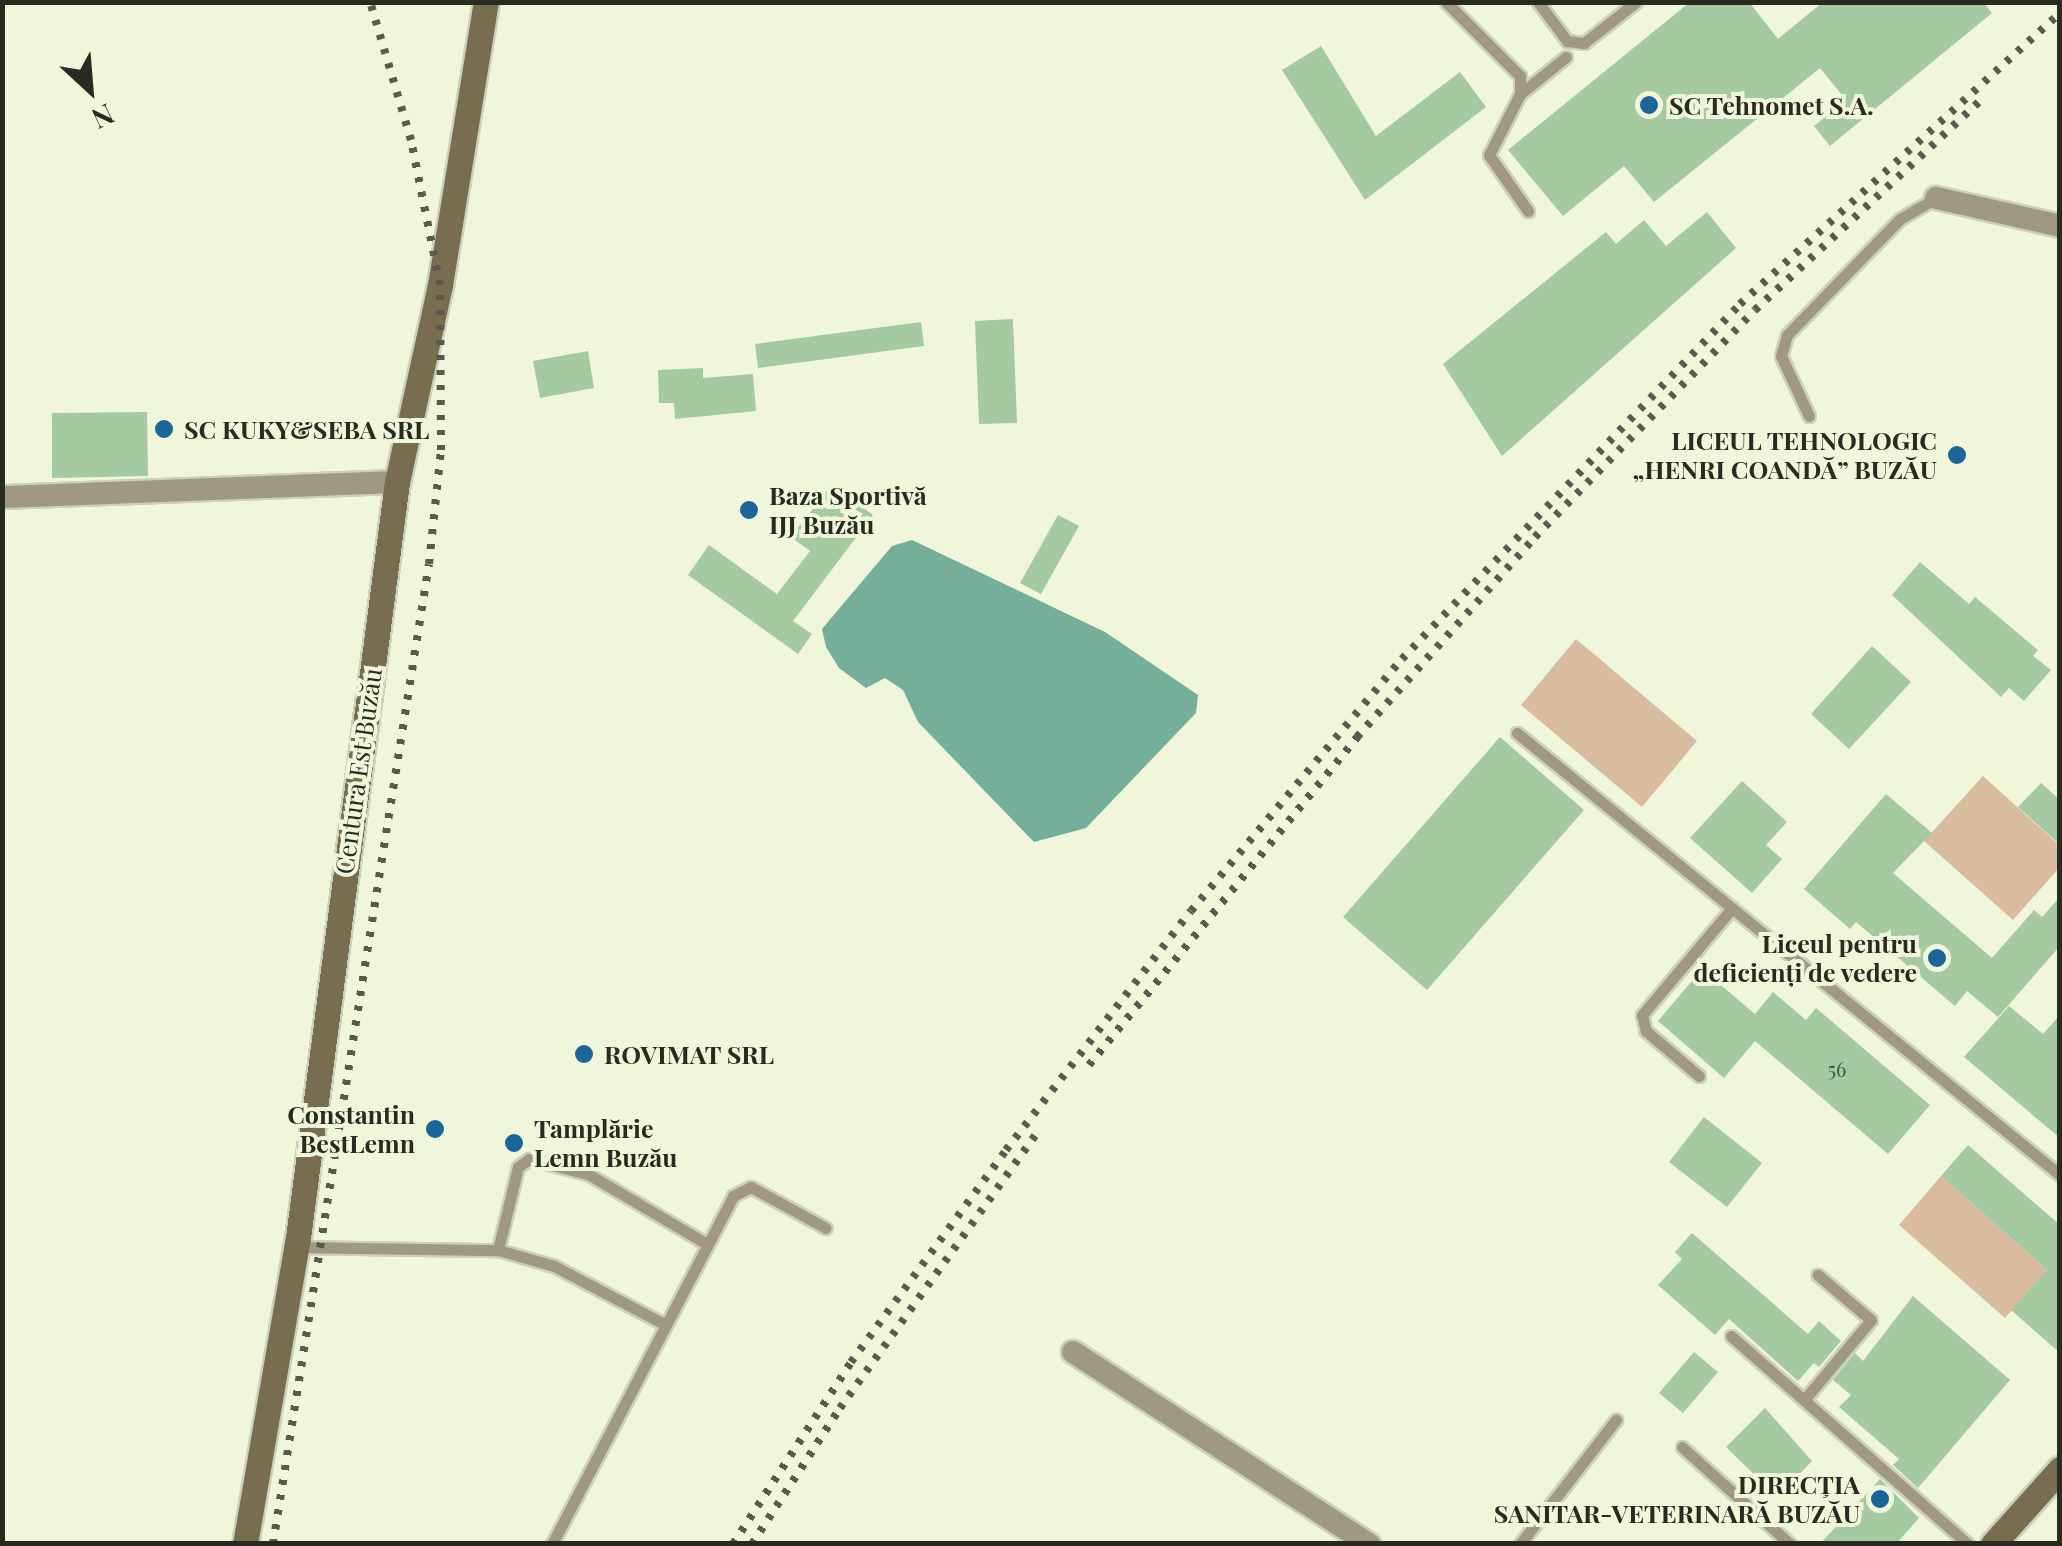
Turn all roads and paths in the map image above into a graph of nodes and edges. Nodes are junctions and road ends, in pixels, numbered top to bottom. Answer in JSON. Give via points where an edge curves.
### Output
{"nodes":[{"id":1,"x":486,"y":2,"type":"edge"},
{"id":2,"x":1446,"y":2,"type":"edge"},
{"id":3,"x":1538,"y":2,"type":"edge"},
{"id":4,"x":1636,"y":2,"type":"edge"},
{"id":5,"x":1568,"y":41,"type":"junction"},
{"id":6,"x":1584,"y":43,"type":"junction"},
{"id":7,"x":1566,"y":58,"type":"junction"},
{"id":8,"x":1520,"y":76,"type":"junction"},
{"id":9,"x":1543,"y":76,"type":"junction"},
{"id":10,"x":1520,"y":94,"type":"junction"},
{"id":11,"x":1936,"y":198,"type":"joint"},
{"id":12,"x":1528,"y":210,"type":"dead end"},
{"id":13,"x":2060,"y":226,"type":"edge"},
{"id":14,"x":1809,"y":416,"type":"dead end"},
{"id":15,"x":397,"y":482,"type":"junction"},
{"id":16,"x":2,"y":497,"type":"edge"},
{"id":17,"x":1517,"y":733,"type":"dead end"},
{"id":18,"x":1732,"y":908,"type":"junction"},
{"id":19,"x":1699,"y":1076,"type":"dead end"},
{"id":20,"x":2060,"y":1174,"type":"edge"},
{"id":21,"x":826,"y":1228,"type":"dead end"},
{"id":22,"x":707,"y":1244,"type":"junction"},
{"id":23,"x":296,"y":1247,"type":"junction"},
{"id":24,"x":498,"y":1250,"type":"junction"},
{"id":25,"x":1818,"y":1275,"type":"dead end"},
{"id":26,"x":664,"y":1324,"type":"junction"},
{"id":27,"x":1730,"y":1336,"type":"dead end"},
{"id":28,"x":1072,"y":1352,"type":"dead end"},
{"id":29,"x":1804,"y":1400,"type":"junction"},
{"id":30,"x":1616,"y":1420,"type":"dead end"},
{"id":31,"x":1682,"y":1447,"type":"dead end"},
{"id":32,"x":2060,"y":1469,"type":"edge"},
{"id":33,"x":246,"y":1544,"type":"edge"},
{"id":34,"x":552,"y":1544,"type":"edge"},
{"id":35,"x":1368,"y":1544,"type":"edge"},
{"id":36,"x":1520,"y":1544,"type":"edge"},
{"id":37,"x":1790,"y":1544,"type":"edge"},
{"id":38,"x":1968,"y":1544,"type":"edge"},
{"id":39,"x":1993,"y":1544,"type":"edge"}],
"edges":[{"from":1,"to":15,"type":"main road","name":"Centura Est Buzău","via":[[440,285]]},
{"from":2,"to":8,"type":"lane"},
{"from":3,"to":5,"type":"lane"},
{"from":4,"to":6,"type":"lane"},
{"from":5,"to":6,"type":"lane"},
{"from":5,"to":7,"type":"lane"},
{"from":6,"to":7,"type":"lane"},
{"from":7,"to":9,"type":"lane"},
{"from":8,"to":9,"type":"lane"},
{"from":8,"to":10,"type":"lane"},
{"from":9,"to":10,"type":"lane"},
{"from":10,"to":12,"type":"lane","via":[[1489,156]]},
{"from":11,"to":13,"type":"street"},
{"from":11,"to":14,"type":"lane","via":[[1900,218],[1787,335],[1781,356]]},
{"from":15,"to":16,"type":"street"},
{"from":15,"to":23,"type":"main road","name":"Centura Est Buzău"},
{"from":17,"to":18,"type":"lane"},
{"from":18,"to":19,"type":"lane","via":[[1642,1015],[1646,1031]]},
{"from":18,"to":20,"type":"lane"},
{"from":21,"to":22,"type":"lane","via":[[751,1187],[733,1196]]},
{"from":22,"to":24,"type":"lane","via":[[588,1174],[529,1159],[518,1166]]},
{"from":22,"to":26,"type":"lane"},
{"from":23,"to":24,"type":"lane"},
{"from":23,"to":33,"type":"main road","name":"Centura Est Buzău"},
{"from":24,"to":26,"type":"lane","via":[[554,1266]]},
{"from":25,"to":29,"type":"lane","via":[[1871,1320]]},
{"from":26,"to":34,"type":"lane"},
{"from":27,"to":29,"type":"lane"},
{"from":28,"to":35,"type":"street"},
{"from":29,"to":38,"type":"lane"},
{"from":30,"to":36,"type":"lane"},
{"from":31,"to":37,"type":"lane"},
{"from":32,"to":39,"type":"main road"}]}
